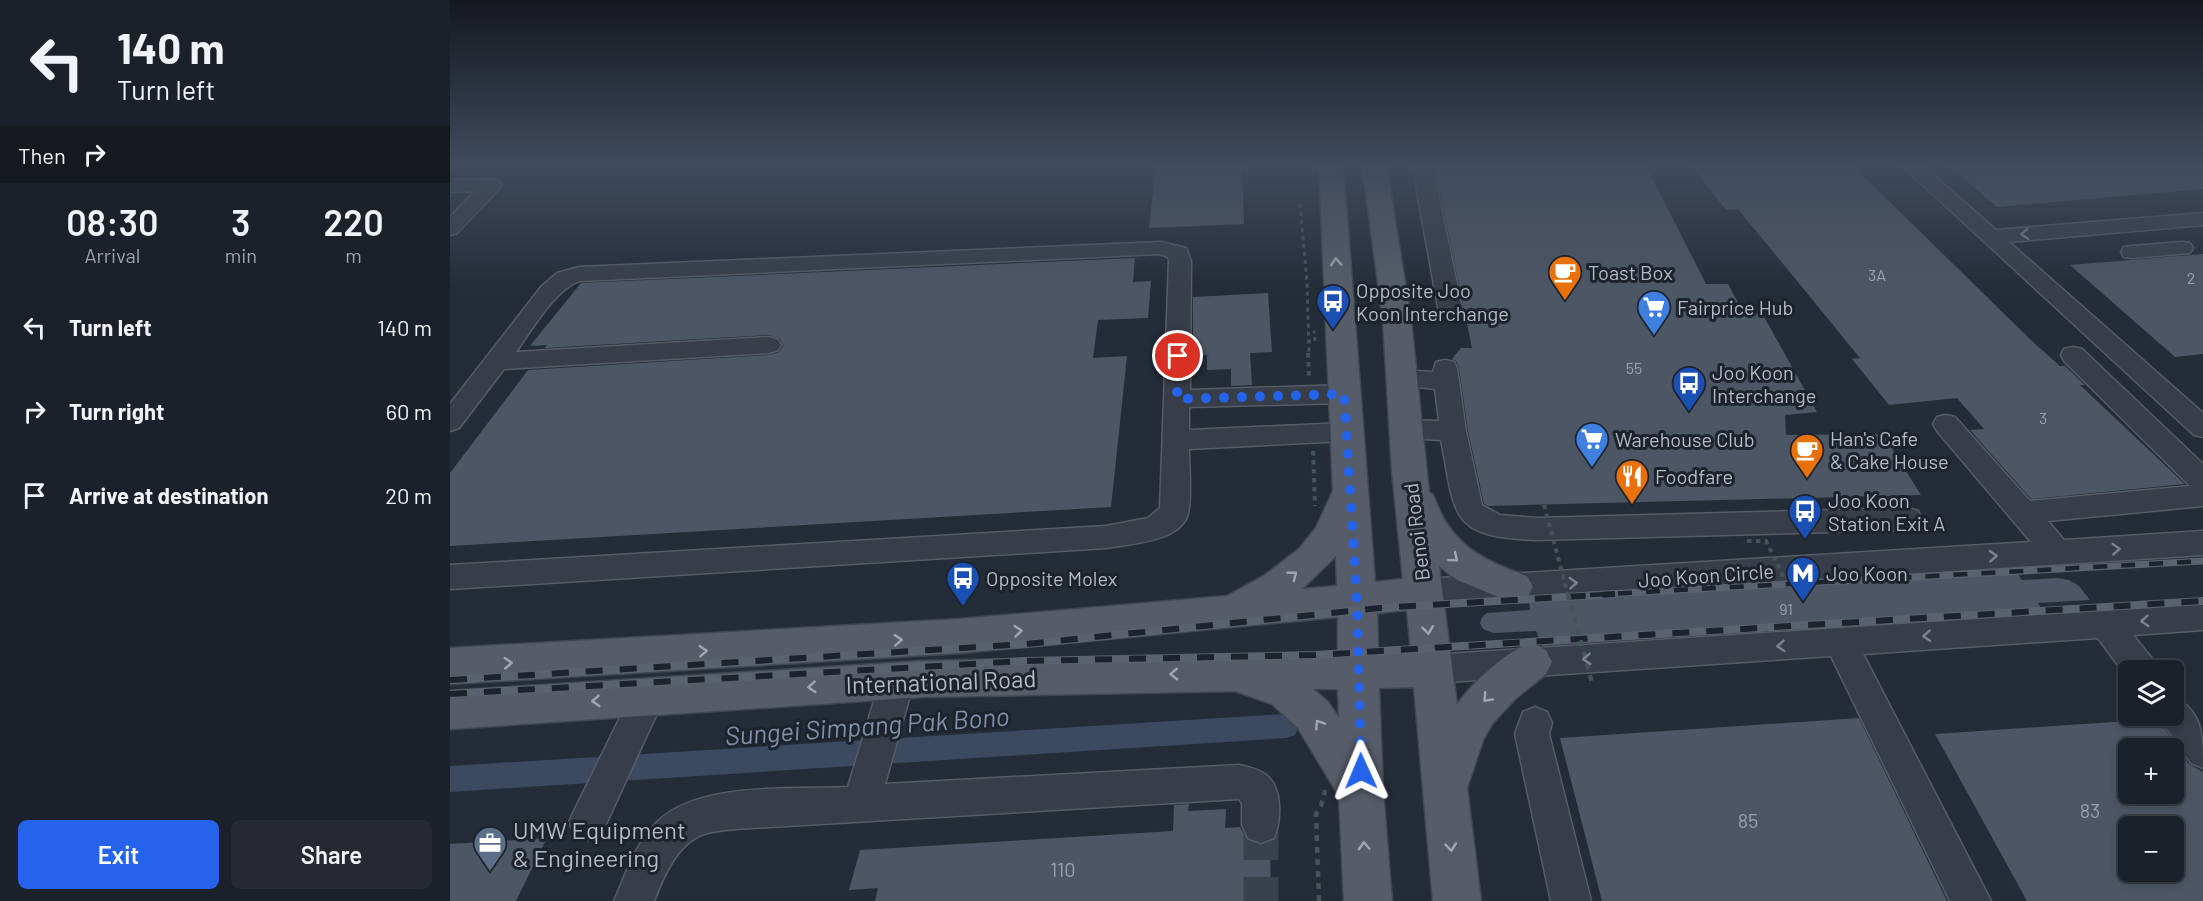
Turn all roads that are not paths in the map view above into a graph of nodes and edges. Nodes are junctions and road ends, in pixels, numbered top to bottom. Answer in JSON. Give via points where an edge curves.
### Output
{"nodes":[{"id":1,"x":473,"y":206,"type":"edge"},
{"id":2,"x":1333,"y":206,"type":"edge"},
{"id":3,"x":1380,"y":206,"type":"edge"},
{"id":4,"x":1430,"y":206,"type":"edge"},
{"id":5,"x":1957,"y":206,"type":"edge"},
{"id":6,"x":2203,"y":219,"type":"edge"},
{"id":7,"x":450,"y":229,"type":"edge"},
{"id":8,"x":1992,"y":237,"type":"junction"},
{"id":9,"x":2182,"y":248,"type":"dead end"},
{"id":10,"x":2132,"y":252,"type":"dead end"},
{"id":11,"x":1451,"y":313,"type":"dead end"},
{"id":12,"x":770,"y":345,"type":"dead end"},
{"id":13,"x":2073,"y":355,"type":"dead end"},
{"id":14,"x":497,"y":361,"type":"junction"},
{"id":15,"x":1401,"y":378,"type":"junction"},
{"id":16,"x":1344,"y":394,"type":"junction"},
{"id":17,"x":1177,"y":399,"type":"junction"},
{"id":18,"x":450,"y":422,"type":"edge"},
{"id":19,"x":1946,"y":424,"type":"dead end"},
{"id":20,"x":2203,"y":428,"type":"edge"},
{"id":21,"x":1406,"y":429,"type":"junction"},
{"id":22,"x":1453,"y":431,"type":"junction"},
{"id":23,"x":1346,"y":432,"type":"junction"},
{"id":24,"x":1176,"y":440,"type":"junction"},
{"id":25,"x":1409,"y":471,"type":"junction"},
{"id":26,"x":2203,"y":481,"type":"edge"},
{"id":27,"x":1350,"y":491,"type":"junction"},
{"id":28,"x":2203,"y":495,"type":"edge"},
{"id":29,"x":2023,"y":513,"type":"junction"},
{"id":30,"x":1908,"y":519,"type":"dead end"},
{"id":31,"x":2203,"y":543,"type":"edge"},
{"id":32,"x":2058,"y":553,"type":"junction"},
{"id":33,"x":450,"y":577,"type":"edge"},
{"id":34,"x":1514,"y":587,"type":"junction"},
{"id":35,"x":1424,"y":592,"type":"junction"},
{"id":36,"x":1357,"y":600,"type":"junction"},
{"id":37,"x":1180,"y":615,"type":"junction"},
{"id":38,"x":2203,"y":617,"type":"edge"},
{"id":39,"x":2106,"y":624,"type":"junction"},
{"id":40,"x":1840,"y":642,"type":"junction"},
{"id":41,"x":2133,"y":660,"type":"edge"},
{"id":42,"x":1532,"y":662,"type":"junction"},
{"id":43,"x":450,"y":666,"type":"edge"},
{"id":44,"x":1433,"y":669,"type":"junction"},
{"id":45,"x":1359,"y":670,"type":"junction"},
{"id":46,"x":1233,"y":672,"type":"junction"},
{"id":47,"x":893,"y":695,"type":"junction"},
{"id":48,"x":450,"y":710,"type":"edge"},
{"id":49,"x":639,"y":713,"type":"junction"},
{"id":50,"x":1534,"y":723,"type":"dead end"},
{"id":51,"x":2184,"y":726,"type":"edge"},
{"id":52,"x":2203,"y":751,"type":"edge"},
{"id":53,"x":1343,"y":786,"type":"junction"},
{"id":54,"x":1446,"y":793,"type":"junction"},
{"id":55,"x":861,"y":802,"type":"junction"},
{"id":56,"x":589,"y":821,"type":"dead end"},
{"id":57,"x":1261,"y":825,"type":"tunnel mouth"},
{"id":58,"x":634,"y":901,"type":"edge"},
{"id":59,"x":1368,"y":901,"type":"edge"},
{"id":60,"x":1457,"y":901,"type":"edge"},
{"id":61,"x":1571,"y":901,"type":"edge"},
{"id":62,"x":1971,"y":901,"type":"edge"}],
"edges":[{"from":1,"to":7,"type":"street"},
{"from":16,"to":2,"type":"main road","one_way":true},
{"from":3,"to":15,"type":"main road","name":"Benoi Road"},
{"from":4,"to":11,"type":"street"},
{"from":5,"to":8,"type":"street"},
{"from":6,"to":8,"type":"street","one_way":true},
{"from":8,"to":20,"type":"street"},
{"from":9,"to":10,"type":"street"},
{"from":12,"to":14,"type":"street"},
{"from":13,"to":26,"type":"street"},
{"from":14,"to":17,"type":"street","via":[[556,284],[579,274],[1161,248],[1178,253],[1180,261]]},
{"from":14,"to":18,"type":"street"},
{"from":15,"to":21,"type":"main road","name":"Benoi Road"},
{"from":15,"to":22,"type":"street","via":[[1446,374]]},
{"from":16,"to":17,"type":"street"},
{"from":16,"to":23,"type":"main road"},
{"from":17,"to":24,"type":"street"},
{"from":19,"to":29,"type":"street"},
{"from":21,"to":22,"type":"street"},
{"from":21,"to":25,"type":"main road","name":"Benoi Road"},
{"from":22,"to":30,"type":"street","via":[[1469,510],[1476,518],[1497,527]]},
{"from":23,"to":24,"type":"street"},
{"from":23,"to":27,"type":"main road"},
{"from":24,"to":33,"type":"street","via":[[1173,515],[1156,528],[1140,532]]},
{"from":25,"to":34,"type":"main road","one_way":true,"via":[[1423,517],[1448,555],[1467,569]]},
{"from":25,"to":35,"type":"main road","name":"Benoi Road"},
{"from":27,"to":36,"type":"main road"},
{"from":37,"to":27,"type":"main road","one_way":true,"via":[[1242,604],[1273,590],[1304,566],[1329,538]]},
{"from":28,"to":29,"type":"street"},
{"from":29,"to":32,"type":"street"},
{"from":32,"to":31,"type":"street","name":"Joo Koon Circle","one_way":true},
{"from":34,"to":32,"type":"street","name":"Joo Koon Circle","one_way":true},
{"from":34,"to":35,"type":"street","name":"Joo Koon Circle"},
{"from":35,"to":36,"type":"main road","name":"International Road"},
{"from":35,"to":44,"type":"main road","name":"Benoi Road","one_way":true},
{"from":36,"to":37,"type":"main road","name":"International Road"},
{"from":36,"to":45,"type":"main road"},
{"from":43,"to":37,"type":"main road","name":"International Road","one_way":true,"via":[[960,636]]},
{"from":38,"to":39,"type":"street","one_way":true},
{"from":39,"to":40,"type":"street","one_way":true},
{"from":39,"to":41,"type":"street"},
{"from":40,"to":42,"type":"street","one_way":true},
{"from":40,"to":62,"type":"street"},
{"from":42,"to":44,"type":"street"},
{"from":42,"to":54,"type":"main road","one_way":true,"via":[[1502,682],[1476,709],[1458,744]]},
{"from":44,"to":45,"type":"main road","name":"International Road"},
{"from":44,"to":54,"type":"main road","name":"Benoi Road"},
{"from":45,"to":46,"type":"main road","name":"International Road"},
{"from":45,"to":53,"type":"main road"},
{"from":46,"to":47,"type":"main road","name":"International Road","one_way":true},
{"from":53,"to":46,"type":"main road","one_way":true,"via":[[1313,715],[1286,691]]},
{"from":47,"to":49,"type":"main road","name":"International Road","one_way":true},
{"from":47,"to":55,"type":"street"},
{"from":49,"to":48,"type":"main road","name":"International Road","one_way":true},
{"from":49,"to":56,"type":"street"},
{"from":50,"to":61,"type":"street","via":[[1532,734]]},
{"from":51,"to":52,"type":"street"},
{"from":59,"to":53,"type":"main road","one_way":true},
{"from":54,"to":60,"type":"main road","name":"Benoi Road","one_way":true},
{"from":55,"to":57,"type":"street","via":[[1239,782],[1257,789]]},
{"from":55,"to":58,"type":"street","via":[[705,815],[689,821],[674,830],[662,845]]}]}
